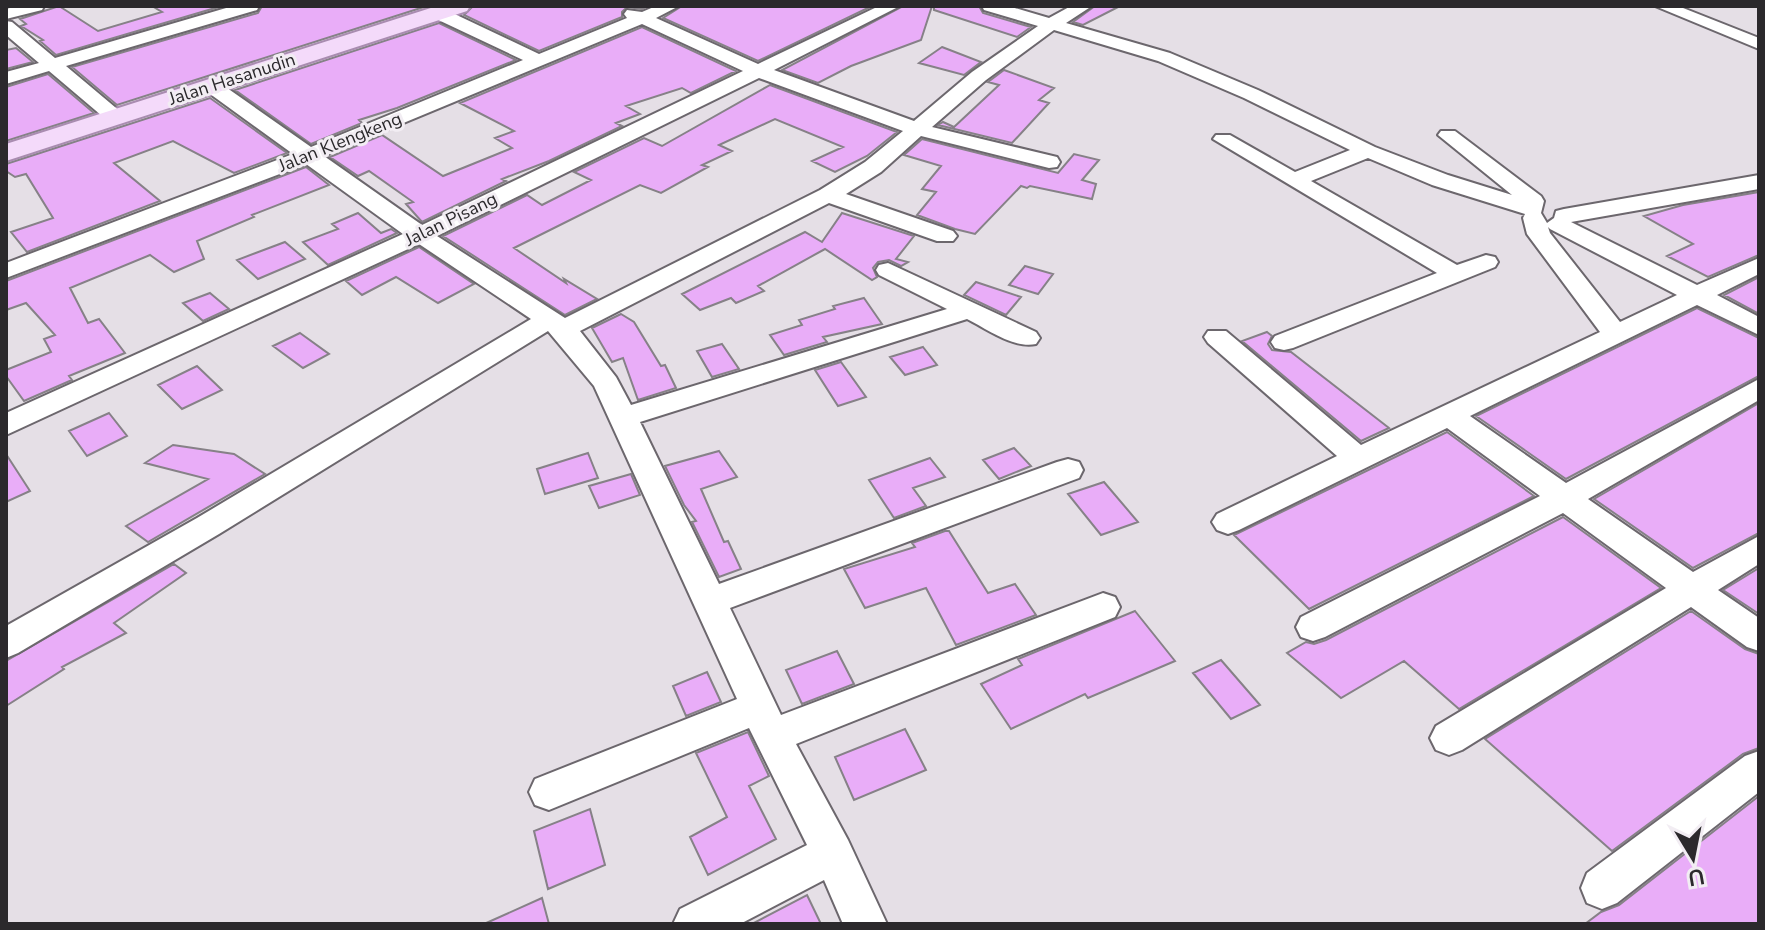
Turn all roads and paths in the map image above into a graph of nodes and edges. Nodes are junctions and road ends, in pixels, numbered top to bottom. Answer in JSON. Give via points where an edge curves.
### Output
{"nodes":[{"id":1,"x":36,"y":6,"type":"edge"},
{"id":2,"x":251,"y":6,"type":"edge"},
{"id":3,"x":617,"y":6,"type":"edge"},
{"id":4,"x":671,"y":6,"type":"edge"},
{"id":5,"x":892,"y":6,"type":"edge"},
{"id":6,"x":990,"y":6,"type":"edge"},
{"id":7,"x":1084,"y":6,"type":"edge"},
{"id":8,"x":1663,"y":6,"type":"edge"},
{"id":9,"x":448,"y":9,"type":"edge"},
{"id":10,"x":6,"y":14,"type":"edge"},
{"id":11,"x":642,"y":18,"type":"junction"},
{"id":12,"x":1053,"y":23,"type":"junction"},
{"id":13,"x":6,"y":26,"type":"edge"},
{"id":14,"x":1759,"y":44,"type":"edge"},
{"id":15,"x":535,"y":59,"type":"junction"},
{"id":16,"x":51,"y":64,"type":"junction"},
{"id":17,"x":756,"y":70,"type":"junction"},
{"id":18,"x":6,"y":78,"type":"edge"},
{"id":19,"x":213,"y":87,"type":"junction"},
{"id":20,"x":115,"y":117,"type":"junction"},
{"id":21,"x":916,"y":129,"type":"junction"},
{"id":22,"x":1448,"y":135,"type":"dead end"},
{"id":23,"x":1223,"y":139,"type":"dead end"},
{"id":24,"x":1368,"y":151,"type":"junction"},
{"id":25,"x":6,"y":153,"type":"edge"},
{"id":26,"x":307,"y":156,"type":"junction"},
{"id":27,"x":1478,"y":159,"type":"junction"},
{"id":28,"x":1049,"y":162,"type":"dead end"},
{"id":29,"x":1414,"y":169,"type":"junction"},
{"id":30,"x":1294,"y":180,"type":"junction"},
{"id":31,"x":1756,"y":185,"type":"edge"},
{"id":32,"x":828,"y":195,"type":"junction"},
{"id":33,"x":1546,"y":215,"type":"junction"},
{"id":34,"x":420,"y":235,"type":"junction"},
{"id":35,"x":945,"y":236,"type":"dead end"},
{"id":36,"x":1486,"y":262,"type":"dead end"},
{"id":37,"x":1759,"y":265,"type":"edge"},
{"id":38,"x":888,"y":270,"type":"dead end"},
{"id":39,"x":6,"y":271,"type":"edge"},
{"id":40,"x":1456,"y":274,"type":"junction"},
{"id":41,"x":1696,"y":294,"type":"junction"},
{"id":42,"x":969,"y":310,"type":"junction"},
{"id":43,"x":556,"y":324,"type":"junction"},
{"id":44,"x":1759,"y":327,"type":"edge"},
{"id":45,"x":1615,"y":334,"type":"junction"},
{"id":46,"x":1217,"y":337,"type":"dead end"},
{"id":47,"x":1027,"y":338,"type":"dead end"},
{"id":48,"x":1284,"y":342,"type":"dead end"},
{"id":49,"x":1759,"y":388,"type":"edge"},
{"id":50,"x":1450,"y":416,"type":"junction"},
{"id":51,"x":623,"y":417,"type":"junction"},
{"id":52,"x":6,"y":425,"type":"edge"},
{"id":53,"x":1360,"y":460,"type":"junction"},
{"id":54,"x":1068,"y":470,"type":"dead end"},
{"id":55,"x":1564,"y":498,"type":"junction"},
{"id":56,"x":1228,"y":522,"type":"dead end"},
{"id":57,"x":1759,"y":548,"type":"edge"},
{"id":58,"x":1695,"y":589,"type":"junction"},
{"id":59,"x":710,"y":601,"type":"junction"},
{"id":60,"x":1103,"y":607,"type":"dead end"},
{"id":61,"x":1313,"y":627,"type":"dead end"},
{"id":62,"x":1759,"y":637,"type":"edge"},
{"id":63,"x":6,"y":643,"type":"edge"},
{"id":64,"x":766,"y":722,"type":"junction"},
{"id":65,"x":1449,"y":738,"type":"dead end"},
{"id":66,"x":1759,"y":769,"type":"edge"},
{"id":67,"x":549,"y":792,"type":"dead end"},
{"id":68,"x":833,"y":854,"type":"junction"},
{"id":69,"x":1602,"y":888,"type":"dead end"},
{"id":70,"x":695,"y":924,"type":"edge"},
{"id":71,"x":865,"y":924,"type":"edge"}],
"edges":[{"from":1,"to":10,"type":"street"},
{"from":2,"to":16,"type":"street"},
{"from":3,"to":11,"type":"street"},
{"from":4,"to":11,"type":"street","name":"Jalan Klengkeng"},
{"from":5,"to":17,"type":"street","name":"Jalan Pisang"},
{"from":6,"to":12,"type":"street"},
{"from":7,"to":12,"type":"street"},
{"from":8,"to":14,"type":"street"},
{"from":9,"to":15,"type":"street"},
{"from":9,"to":19,"type":"main road","name":"Jalan Hasanudin"},
{"from":11,"to":15,"type":"street","name":"Jalan Klengkeng"},
{"from":11,"to":17,"type":"street"},
{"from":12,"to":21,"type":"street"},
{"from":12,"to":24,"type":"street","via":[[1164,57]]},
{"from":13,"to":16,"type":"street"},
{"from":15,"to":26,"type":"street","name":"Jalan Klengkeng"},
{"from":16,"to":18,"type":"street"},
{"from":16,"to":20,"type":"street"},
{"from":17,"to":21,"type":"street"},
{"from":17,"to":34,"type":"street","name":"Jalan Pisang"},
{"from":19,"to":20,"type":"main road","name":"Jalan Hasanudin"},
{"from":19,"to":26,"type":"street"},
{"from":20,"to":25,"type":"main road","name":"Jalan Hasanudin"},
{"from":21,"to":28,"type":"street"},
{"from":21,"to":32,"type":"street","via":[[873,167]]},
{"from":22,"to":27,"type":"street"},
{"from":23,"to":30,"type":"street"},
{"from":24,"to":29,"type":"street"},
{"from":24,"to":30,"type":"street"},
{"from":26,"to":34,"type":"street"},
{"from":26,"to":39,"type":"street","name":"Jalan Klengkeng"},
{"from":27,"to":29,"type":"street"},
{"from":27,"to":33,"type":"street"},
{"from":29,"to":33,"type":"street"},
{"from":30,"to":40,"type":"street"},
{"from":31,"to":33,"type":"street"},
{"from":32,"to":35,"type":"street"},
{"from":32,"to":43,"type":"street"},
{"from":33,"to":41,"type":"street"},
{"from":33,"to":45,"type":"street","via":[[1539,234]]},
{"from":34,"to":43,"type":"street"},
{"from":34,"to":52,"type":"street","name":"Jalan Pisang"},
{"from":36,"to":40,"type":"street"},
{"from":37,"to":41,"type":"street"},
{"from":38,"to":42,"type":"street"},
{"from":40,"to":48,"type":"street"},
{"from":41,"to":44,"type":"street"},
{"from":41,"to":45,"type":"street"},
{"from":42,"to":47,"type":"street"},
{"from":42,"to":51,"type":"street"},
{"from":43,"to":51,"type":"street","via":[[606,383]]},
{"from":43,"to":63,"type":"street"},
{"from":45,"to":50,"type":"street"},
{"from":46,"to":53,"type":"street"},
{"from":49,"to":55,"type":"street"},
{"from":50,"to":53,"type":"street"},
{"from":50,"to":55,"type":"street"},
{"from":51,"to":59,"type":"street"},
{"from":53,"to":56,"type":"street"},
{"from":54,"to":59,"type":"street"},
{"from":55,"to":58,"type":"street"},
{"from":55,"to":61,"type":"street"},
{"from":57,"to":58,"type":"street"},
{"from":58,"to":62,"type":"street"},
{"from":58,"to":65,"type":"street"},
{"from":59,"to":64,"type":"street"},
{"from":60,"to":64,"type":"street"},
{"from":64,"to":67,"type":"street"},
{"from":64,"to":68,"type":"street"},
{"from":66,"to":69,"type":"street"},
{"from":68,"to":70,"type":"street"},
{"from":68,"to":71,"type":"street"}]}
